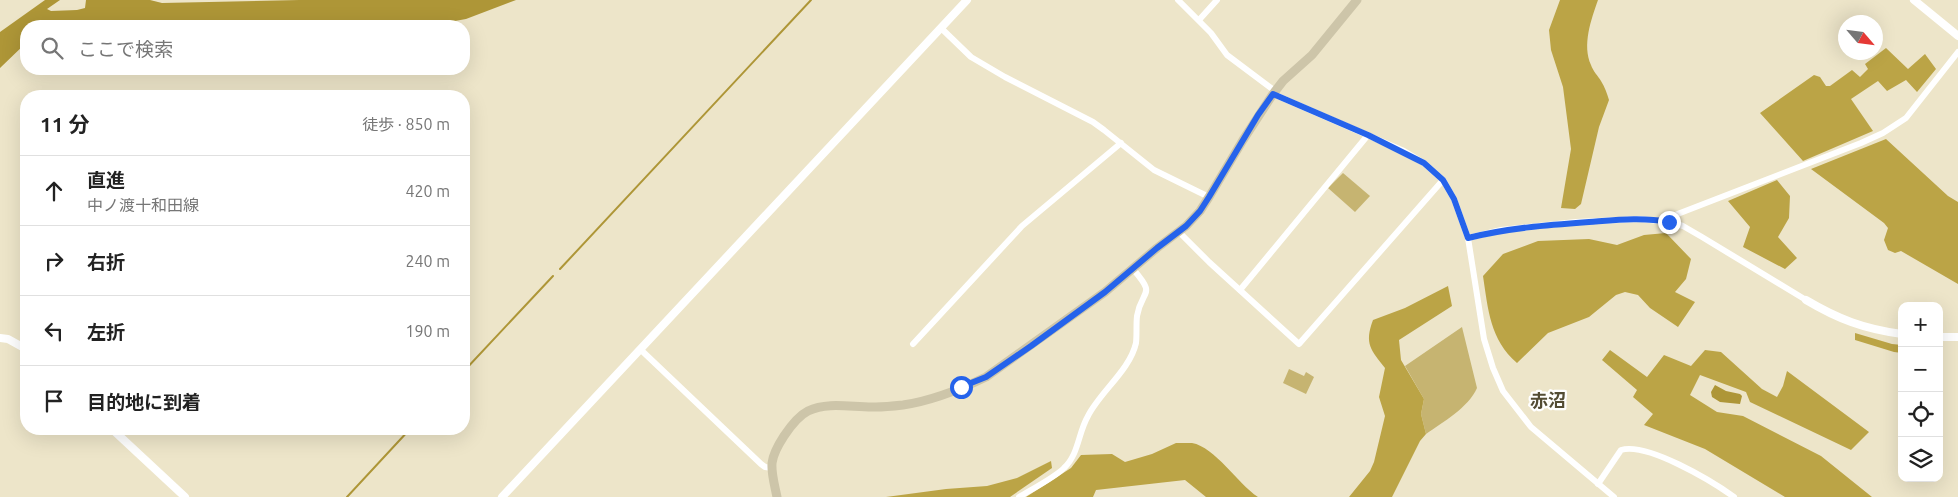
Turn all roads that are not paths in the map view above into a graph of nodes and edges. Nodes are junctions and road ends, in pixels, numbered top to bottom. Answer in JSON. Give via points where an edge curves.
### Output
{"nodes":[{"id":1,"x":967,"y":0,"type":"edge"},
{"id":2,"x":1178,"y":0,"type":"edge"},
{"id":3,"x":1217,"y":0,"type":"edge"},
{"id":4,"x":1357,"y":0,"type":"edge"},
{"id":5,"x":1914,"y":0,"type":"edge"},
{"id":6,"x":1199,"y":20,"type":"junction"},
{"id":7,"x":941,"y":28,"type":"junction"},
{"id":8,"x":1958,"y":36,"type":"edge"},
{"id":9,"x":1958,"y":52,"type":"edge"},
{"id":10,"x":1274,"y":93,"type":"junction"},
{"id":11,"x":1368,"y":135,"type":"junction"},
{"id":12,"x":1121,"y":143,"type":"junction"},
{"id":13,"x":1443,"y":180,"type":"junction"},
{"id":14,"x":1209,"y":197,"type":"junction"},
{"id":15,"x":1669,"y":222,"type":"junction"},
{"id":16,"x":1179,"y":232,"type":"junction"},
{"id":17,"x":1468,"y":238,"type":"junction"},
{"id":18,"x":1133,"y":269,"type":"junction"},
{"id":19,"x":1240,"y":290,"type":"junction"},
{"id":20,"x":1806,"y":300,"type":"joint"},
{"id":21,"x":1898,"y":333,"type":"edge"},
{"id":22,"x":1943,"y":336,"type":"edge"},
{"id":23,"x":1958,"y":337,"type":"edge"},
{"id":24,"x":4,"y":339,"type":"edge"},
{"id":25,"x":914,"y":344,"type":"dead end"},
{"id":26,"x":20,"y":346,"type":"edge"},
{"id":27,"x":640,"y":349,"type":"junction"},
{"id":28,"x":118,"y":435,"type":"edge"},
{"id":29,"x":772,"y":468,"type":"junction"},
{"id":30,"x":1598,"y":484,"type":"junction"},
{"id":31,"x":185,"y":497,"type":"edge"},
{"id":32,"x":502,"y":497,"type":"edge"},
{"id":33,"x":777,"y":497,"type":"edge"},
{"id":34,"x":1019,"y":497,"type":"edge"},
{"id":35,"x":1614,"y":497,"type":"edge"},
{"id":36,"x":1734,"y":497,"type":"edge"}],
"edges":[{"from":1,"to":7,"type":"street"},
{"from":2,"to":6,"type":"street"},
{"from":3,"to":6,"type":"street"},
{"from":4,"to":10,"type":"main road","via":[[1312,55]]},
{"from":5,"to":8,"type":"street"},
{"from":6,"to":10,"type":"street","via":[[1227,55]]},
{"from":7,"to":12,"type":"street","via":[[971,57],[1093,122]]},
{"from":7,"to":27,"type":"street"},
{"from":9,"to":15,"type":"street","via":[[1906,118],[1896,126],[1861,143],[1675,215]]},
{"from":10,"to":11,"type":"street"},
{"from":10,"to":14,"type":"main road"},
{"from":11,"to":13,"type":"street","via":[[1417,158]]},
{"from":11,"to":19,"type":"street"},
{"from":12,"to":14,"type":"street","via":[[1154,170]]},
{"from":12,"to":25,"type":"street","via":[[1022,226]]},
{"from":13,"to":17,"type":"street","via":[[1454,199]]},
{"from":13,"to":19,"type":"street","via":[[1299,344]]},
{"from":14,"to":16,"type":"main road"},
{"from":15,"to":17,"type":"street","via":[[1640,218],[1576,222],[1501,230]]},
{"from":15,"to":20,"type":"street","via":[[1683,226]]},
{"from":16,"to":18,"type":"main road"},
{"from":16,"to":19,"type":"street"},
{"from":17,"to":30,"type":"street","via":[[1484,338],[1503,391],[1531,427]]},
{"from":18,"to":29,"type":"main road","via":[[1031,346],[974,383],[905,404],[825,407],[806,412],[774,451]]},
{"from":18,"to":34,"type":"street","via":[[1147,289],[1137,314],[1136,344],[1130,357],[1084,423],[1072,460]]},
{"from":20,"to":21,"type":"street","via":[[1855,325]]},
{"from":22,"to":23,"type":"street"},
{"from":24,"to":26,"type":"street"},
{"from":27,"to":29,"type":"street","via":[[761,464]]},
{"from":27,"to":32,"type":"street"},
{"from":28,"to":31,"type":"street"},
{"from":29,"to":33,"type":"main road"},
{"from":30,"to":35,"type":"street"},
{"from":30,"to":36,"type":"street","via":[[1621,450],[1636,448],[1700,474]]}]}
